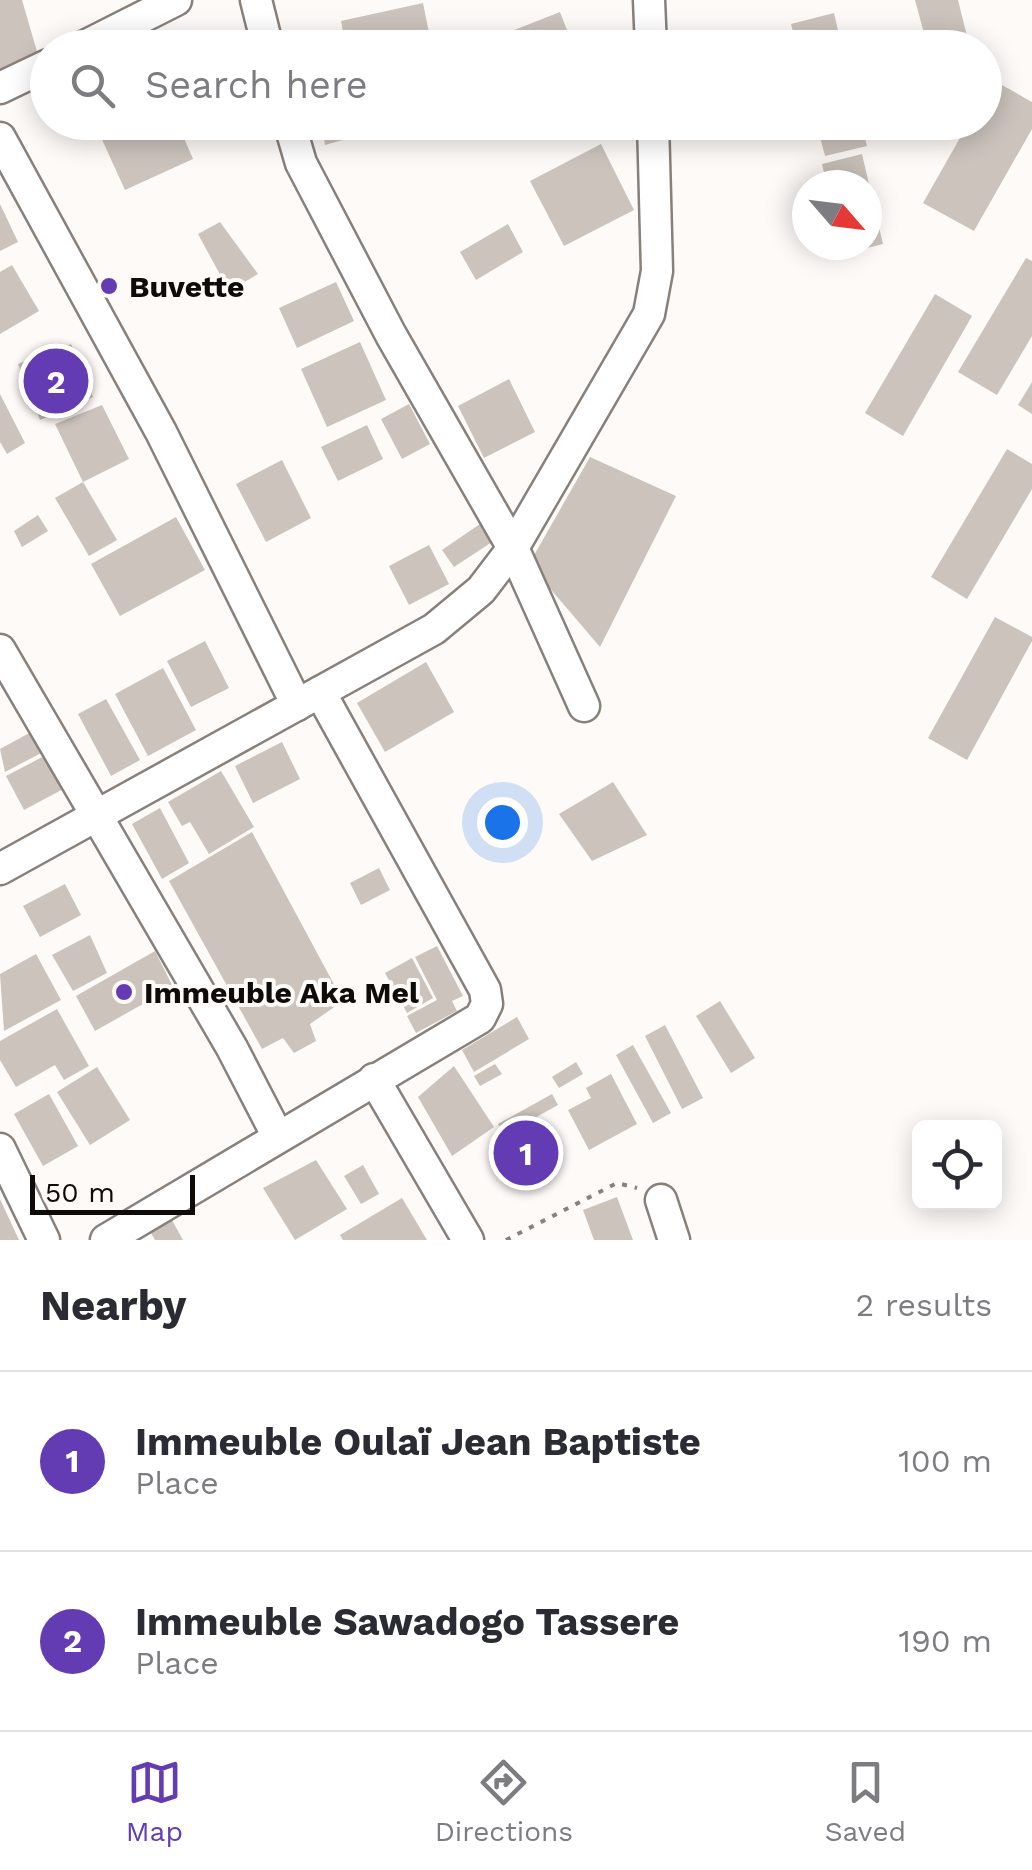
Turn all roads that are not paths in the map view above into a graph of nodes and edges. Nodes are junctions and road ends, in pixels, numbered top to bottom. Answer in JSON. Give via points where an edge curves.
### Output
{"nodes":[{"id":1,"x":176,"y":0,"type":"edge"},
{"id":2,"x":649,"y":0,"type":"edge"},
{"id":3,"x":264,"y":2,"type":"edge"},
{"id":4,"x":117,"y":30,"type":"edge"},
{"id":5,"x":266,"y":30,"type":"edge"},
{"id":6,"x":650,"y":30,"type":"edge"},
{"id":7,"x":30,"y":73,"type":"edge"},
{"id":8,"x":0,"y":88,"type":"edge"},
{"id":9,"x":0,"y":138,"type":"edge"},
{"id":10,"x":294,"y":140,"type":"edge"},
{"id":11,"x":652,"y":140,"type":"edge"},
{"id":12,"x":513,"y":548,"type":"junction"},
{"id":13,"x":0,"y":650,"type":"edge"},
{"id":14,"x":309,"y":698,"type":"junction"},
{"id":15,"x":584,"y":706,"type":"dead end"},
{"id":16,"x":96,"y":816,"type":"junction"},
{"id":17,"x":0,"y":869,"type":"edge"},
{"id":18,"x":374,"y":1079,"type":"junction"},
{"id":19,"x":277,"y":1135,"type":"junction"},
{"id":20,"x":0,"y":1148,"type":"edge"},
{"id":21,"x":661,"y":1200,"type":"road end"},
{"id":22,"x":44,"y":1240,"type":"edge"},
{"id":23,"x":106,"y":1240,"type":"edge"},
{"id":24,"x":468,"y":1240,"type":"edge"},
{"id":25,"x":674,"y":1240,"type":"edge"}],
"edges":[{"from":1,"to":4,"type":"street"},
{"from":2,"to":6,"type":"street"},
{"from":3,"to":5,"type":"street"},
{"from":7,"to":8,"type":"street"},
{"from":9,"to":14,"type":"street"},
{"from":10,"to":12,"type":"street","via":[[390,335]]},
{"from":11,"to":12,"type":"street","via":[[656,271],[649,314]]},
{"from":12,"to":14,"type":"street","via":[[480,590],[434,630]]},
{"from":12,"to":15,"type":"street"},
{"from":13,"to":16,"type":"street"},
{"from":14,"to":16,"type":"street"},
{"from":14,"to":18,"type":"street","via":[[487,1004],[480,1018]]},
{"from":16,"to":17,"type":"street"},
{"from":16,"to":19,"type":"street"},
{"from":18,"to":19,"type":"street"},
{"from":18,"to":24,"type":"street"},
{"from":19,"to":23,"type":"street"},
{"from":20,"to":22,"type":"street"},
{"from":21,"to":25,"type":"street"}]}
